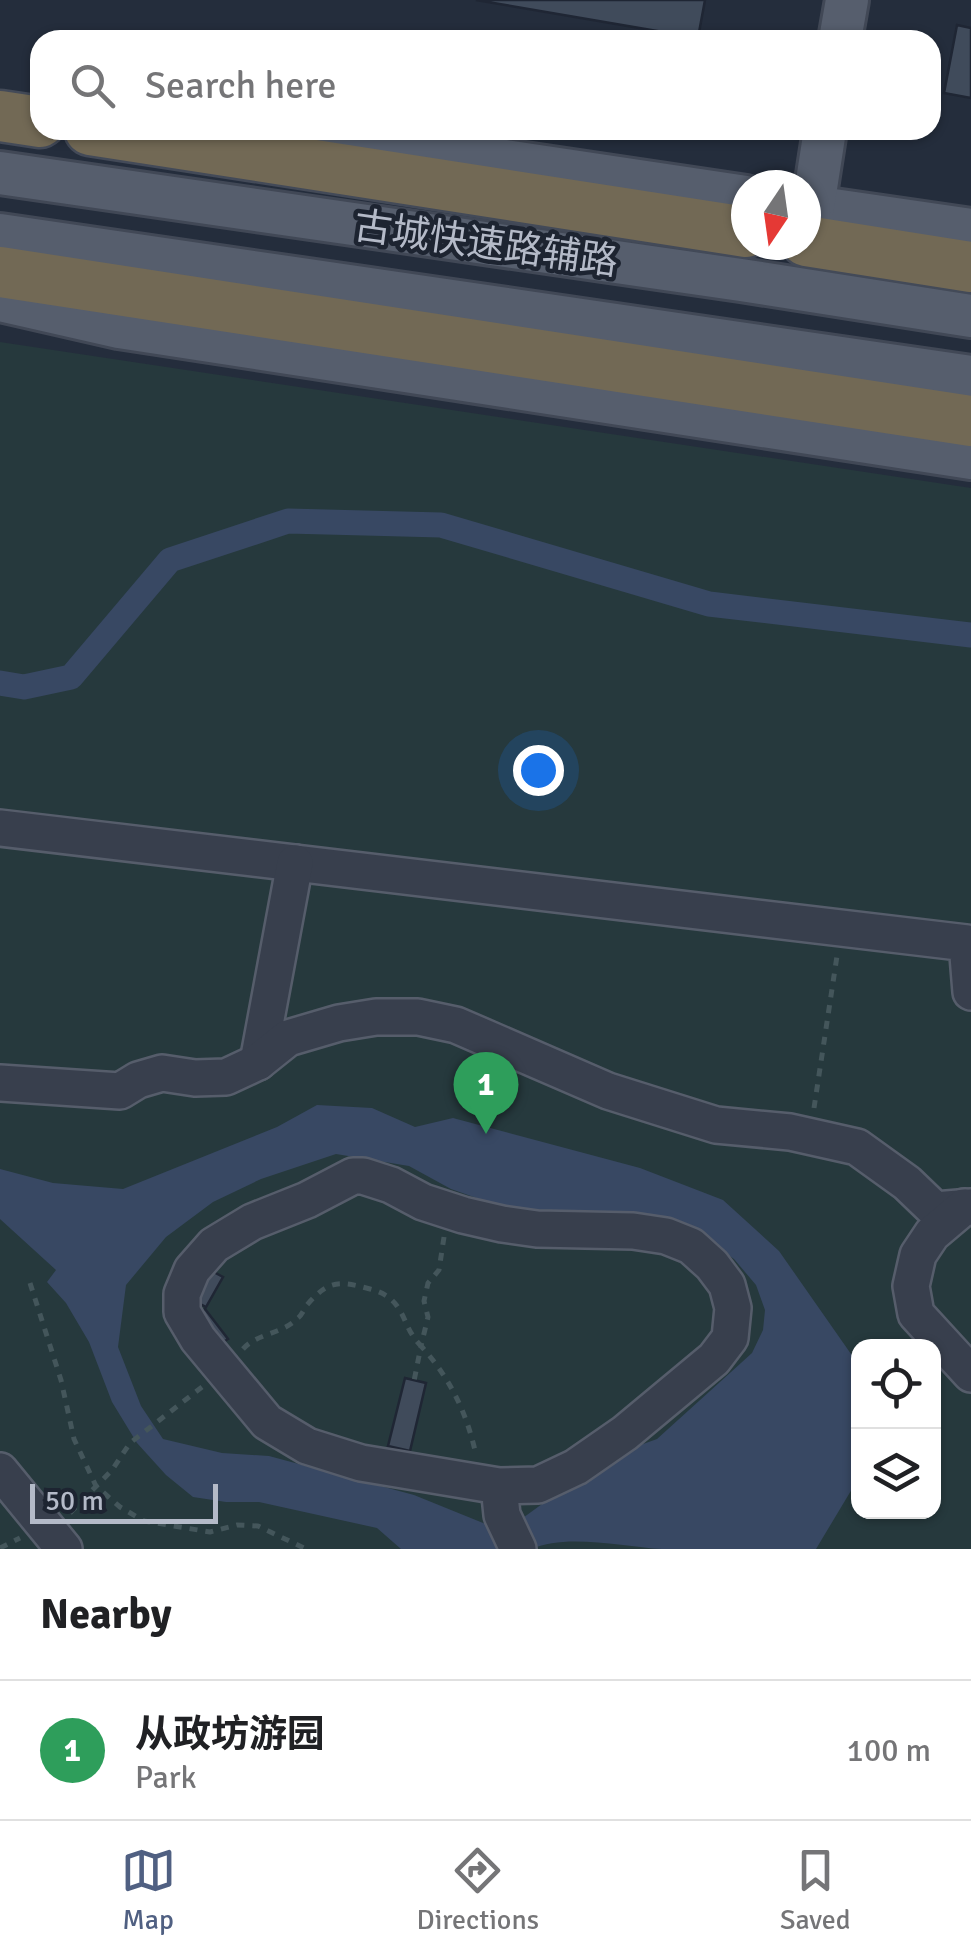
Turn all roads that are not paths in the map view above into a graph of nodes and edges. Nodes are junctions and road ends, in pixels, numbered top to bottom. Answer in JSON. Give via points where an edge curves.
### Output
{"nodes":[{"id":1,"x":823,"y":0,"type":"edge"},
{"id":2,"x":846,"y":0,"type":"edge"},
{"id":3,"x":818,"y":30,"type":"edge"},
{"id":4,"x":842,"y":30,"type":"edge"},
{"id":5,"x":0,"y":100,"type":"edge"},
{"id":6,"x":30,"y":103,"type":"edge"},
{"id":7,"x":0,"y":116,"type":"edge"},
{"id":8,"x":30,"y":120,"type":"edge"},
{"id":9,"x":154,"y":140,"type":"edge"},
{"id":10,"x":365,"y":140,"type":"edge"},
{"id":11,"x":802,"y":140,"type":"edge"},
{"id":12,"x":822,"y":140,"type":"edge"},
{"id":13,"x":803,"y":170,"type":"edge"},
{"id":14,"x":814,"y":170,"type":"edge"},
{"id":15,"x":0,"y":174,"type":"edge"},
{"id":16,"x":731,"y":195,"type":"edge"},
{"id":17,"x":821,"y":212,"type":"edge"},
{"id":18,"x":821,"y":216,"type":"edge"},
{"id":19,"x":731,"y":230,"type":"edge"},
{"id":20,"x":971,"y":230,"type":"edge"},
{"id":21,"x":0,"y":235,"type":"edge"},
{"id":22,"x":971,"y":267,"type":"edge"},
{"id":23,"x":0,"y":272,"type":"edge"},
{"id":24,"x":0,"y":300,"type":"edge"},
{"id":25,"x":971,"y":316,"type":"edge"},
{"id":26,"x":971,"y":377,"type":"edge"},
{"id":27,"x":971,"y":421,"type":"edge"},
{"id":28,"x":971,"y":458,"type":"edge"},
{"id":29,"x":0,"y":828,"type":"edge"},
{"id":30,"x":295,"y":863,"type":"junction"},
{"id":31,"x":971,"y":992,"type":"edge"},
{"id":32,"x":258,"y":1062,"type":"junction"},
{"id":33,"x":0,"y":1083,"type":"edge"},
{"id":34,"x":968,"y":1207,"type":"edge"},
{"id":35,"x":971,"y":1374,"type":"edge"},
{"id":36,"x":0,"y":1471,"type":"edge"},
{"id":37,"x":494,"y":1494,"type":"junction"},
{"id":38,"x":55,"y":1537,"type":"edge"},
{"id":39,"x":518,"y":1549,"type":"edge"}],
"edges":[{"from":1,"to":3,"type":"main road"},
{"from":2,"to":4,"type":"main road"},
{"from":5,"to":6,"type":"main road"},
{"from":7,"to":8,"type":"highway"},
{"from":9,"to":19,"type":"highway"},
{"from":10,"to":16,"type":"main road"},
{"from":11,"to":13,"type":"main road"},
{"from":12,"to":14,"type":"main road"},
{"from":15,"to":25,"type":"main road","name":"古城快速路辅路"},
{"from":17,"to":20,"type":"main road"},
{"from":18,"to":22,"type":"highway"},
{"from":21,"to":26,"type":"main road","name":"古城快速路辅路"},
{"from":23,"to":27,"type":"highway"},
{"from":24,"to":28,"type":"main road","via":[[119,327]]},
{"from":29,"to":30,"type":"lane"},
{"from":30,"to":31,"type":"lane","via":[[968,943]]},
{"from":30,"to":32,"type":"lane"},
{"from":32,"to":33,"type":"lane","via":[[226,1077],[162,1073],[120,1091]]},
{"from":32,"to":34,"type":"lane","via":[[288,1038],[338,1023],[376,1016],[456,1024],[608,1092],[716,1125],[857,1147],[935,1210]]},
{"from":34,"to":35,"type":"lane","via":[[932,1234],[911,1286],[916,1314]]},
{"from":36,"to":38,"type":"lane"},
{"from":37,"to":37,"type":"lane","via":[[307,1446],[267,1422],[182,1312],[192,1270],[214,1245],[252,1222],[352,1176],[502,1224],[666,1236],[712,1265],[727,1284],[733,1308],[730,1338],[714,1359],[576,1467],[538,1485]]},
{"from":37,"to":39,"type":"lane"}]}
